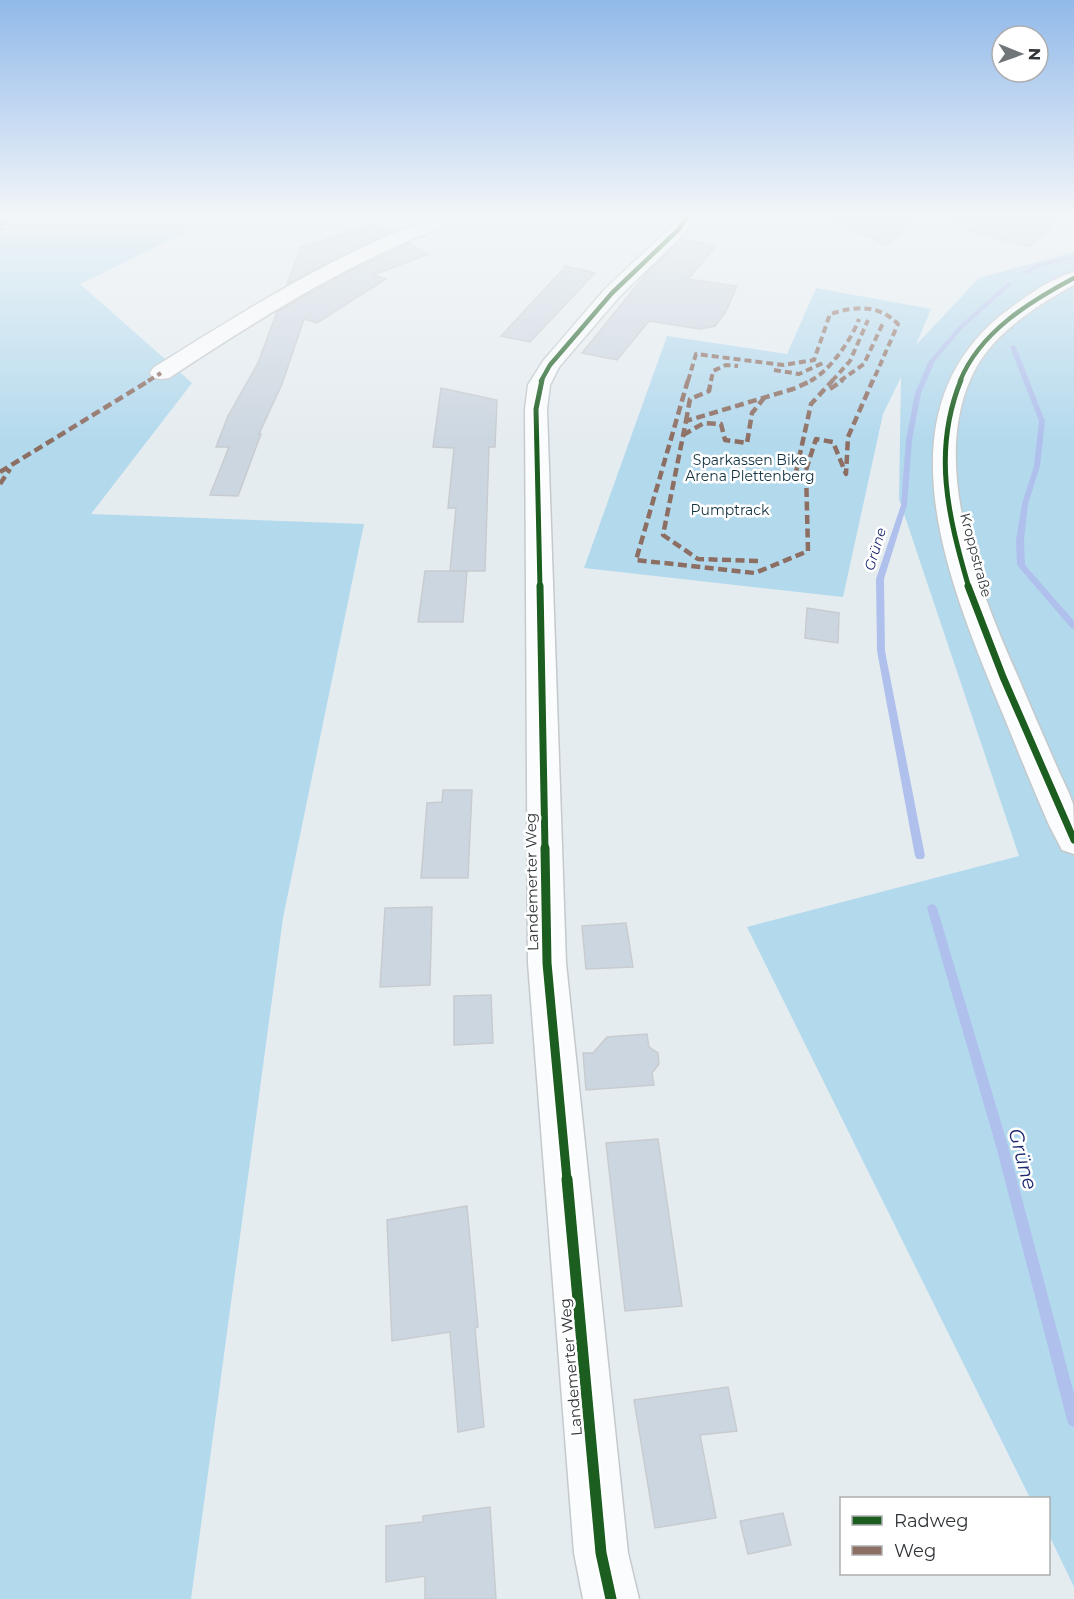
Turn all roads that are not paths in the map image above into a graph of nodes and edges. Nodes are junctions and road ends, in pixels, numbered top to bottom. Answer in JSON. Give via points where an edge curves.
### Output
{"nodes":[{"id":1,"x":288,"y":292,"type":"edge"},
{"id":2,"x":614,"y":292,"type":"edge"},
{"id":3,"x":1047,"y":292,"type":"edge"},
{"id":4,"x":161,"y":373,"type":"dead end"},
{"id":5,"x":1074,"y":840,"type":"edge"},
{"id":6,"x":611,"y":1599,"type":"edge"}],
"edges":[{"from":1,"to":4,"type":"street"},
{"from":2,"to":6,"type":"street","name":"Landemerter Weg","via":[[550,365],[539,385],[536,409],[547,963],[601,1553]]},
{"from":3,"to":5,"type":"street","name":"Kroppstraße","via":[[991,334],[966,367],[950,408],[943,457],[951,521],[963,571],[995,658]]}]}
